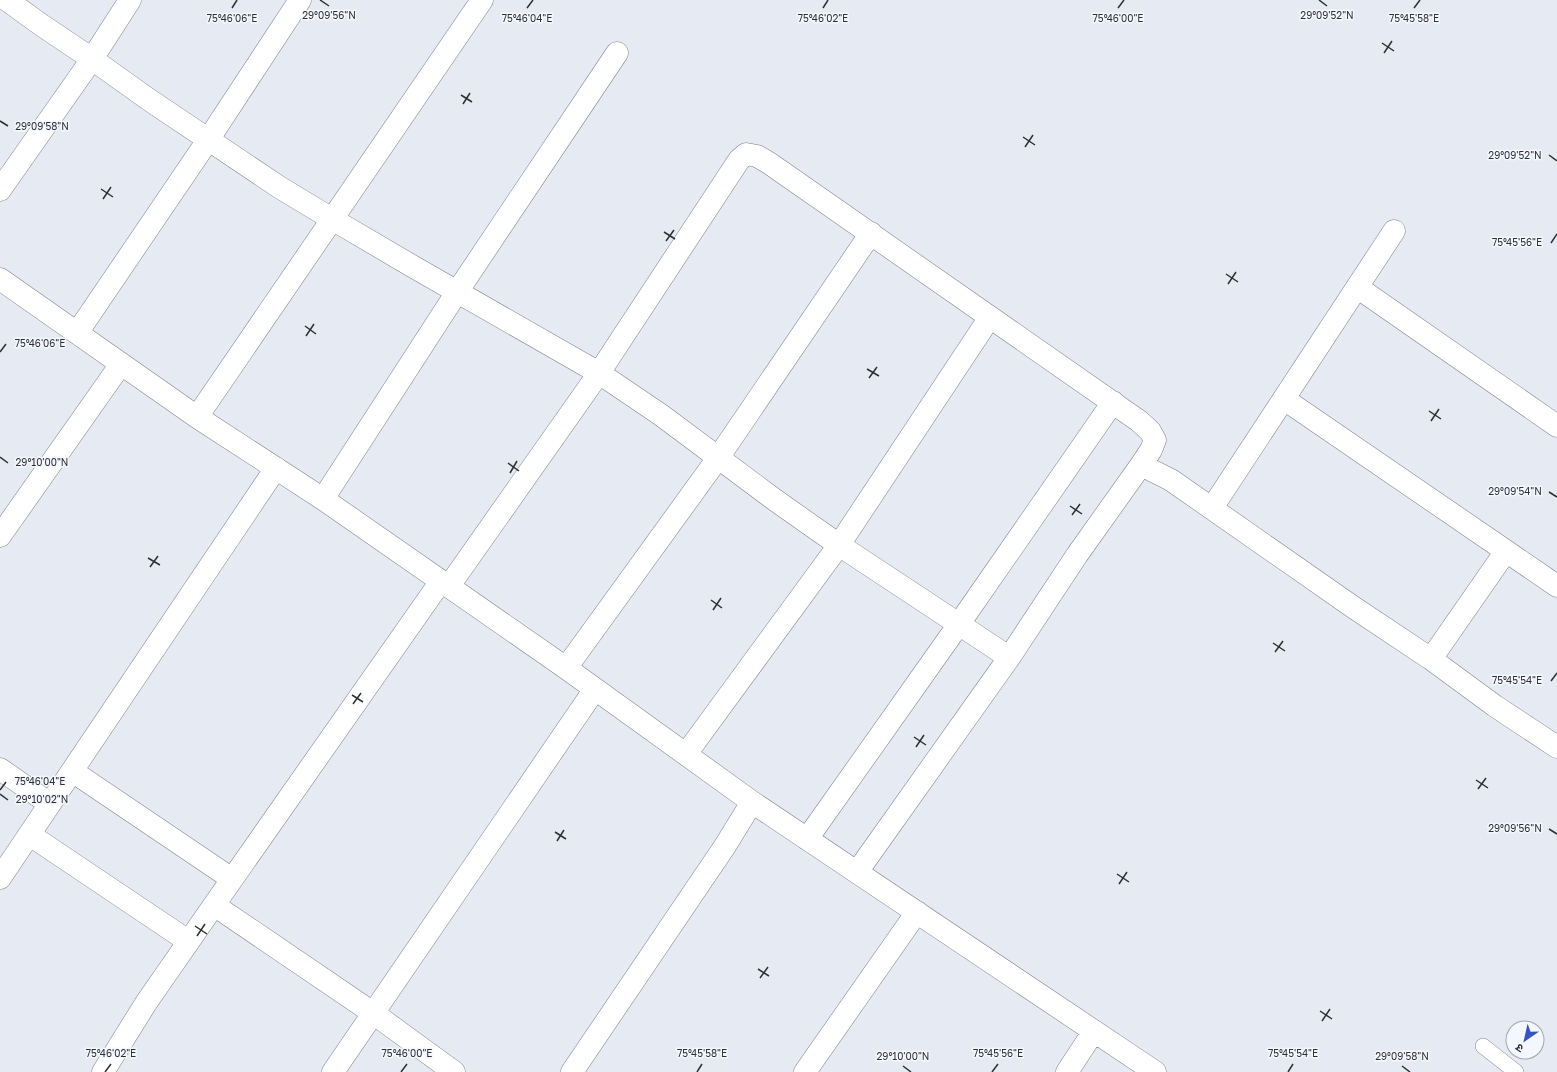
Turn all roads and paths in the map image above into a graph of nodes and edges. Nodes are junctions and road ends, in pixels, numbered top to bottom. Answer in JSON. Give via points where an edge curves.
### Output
{"nodes":[{"id":1,"x":7,"y":0,"type":"edge"},
{"id":2,"x":130,"y":0,"type":"edge"},
{"id":3,"x":300,"y":0,"type":"edge"},
{"id":4,"x":482,"y":0,"type":"edge"},
{"id":5,"x":617,"y":53,"type":"dead end"},
{"id":6,"x":92,"y":59,"type":"junction"},
{"id":7,"x":208,"y":140,"type":"junction"},
{"id":8,"x":0,"y":190,"type":"edge"},
{"id":9,"x":332,"y":219,"type":"junction"},
{"id":10,"x":1394,"y":231,"type":"dead end"},
{"id":11,"x":871,"y":233,"type":"junction"},
{"id":12,"x":0,"y":279,"type":"edge"},
{"id":13,"x":1358,"y":287,"type":"junction"},
{"id":14,"x":457,"y":292,"type":"junction"},
{"id":15,"x":990,"y":317,"type":"junction"},
{"id":16,"x":77,"y":333,"type":"junction"},
{"id":17,"x":121,"y":364,"type":"junction"},
{"id":18,"x":599,"y":373,"type":"junction"},
{"id":19,"x":1284,"y":399,"type":"junction"},
{"id":20,"x":1112,"y":402,"type":"junction"},
{"id":21,"x":197,"y":416,"type":"junction"},
{"id":22,"x":1557,"y":426,"type":"edge"},
{"id":23,"x":718,"y":458,"type":"junction"},
{"id":24,"x":1141,"y":465,"type":"junction"},
{"id":25,"x":276,"y":468,"type":"junction"},
{"id":26,"x":323,"y":499,"type":"junction"},
{"id":27,"x":1212,"y":508,"type":"junction"},
{"id":28,"x":0,"y":536,"type":"edge"},
{"id":29,"x":839,"y":545,"type":"junction"},
{"id":30,"x":1506,"y":551,"type":"junction"},
{"id":31,"x":445,"y":584,"type":"junction"},
{"id":32,"x":1557,"y":586,"type":"edge"},
{"id":33,"x":959,"y":624,"type":"junction"},
{"id":34,"x":1011,"y":655,"type":"junction"},
{"id":35,"x":1431,"y":659,"type":"junction"},
{"id":36,"x":566,"y":668,"type":"junction"},
{"id":37,"x":595,"y":689,"type":"junction"},
{"id":38,"x":1557,"y":747,"type":"edge"},
{"id":39,"x":686,"y":754,"type":"junction"},
{"id":40,"x":0,"y":769,"type":"edge"},
{"id":41,"x":72,"y":771,"type":"junction"},
{"id":42,"x":752,"y":802,"type":"junction"},
{"id":43,"x":50,"y":804,"type":"junction"},
{"id":44,"x":30,"y":834,"type":"junction"},
{"id":45,"x":807,"y":839,"type":"junction"},
{"id":46,"x":857,"y":872,"type":"junction"},
{"id":47,"x":0,"y":878,"type":"edge"},
{"id":48,"x":232,"y":878,"type":"junction"},
{"id":49,"x":214,"y":905,"type":"junction"},
{"id":50,"x":917,"y":912,"type":"junction"},
{"id":51,"x":188,"y":941,"type":"junction"},
{"id":52,"x":373,"y":1013,"type":"junction"},
{"id":53,"x":1094,"y":1031,"type":"junction"},
{"id":54,"x":1483,"y":1046,"type":"dead end"},
{"id":55,"x":103,"y":1072,"type":"edge"},
{"id":56,"x":333,"y":1072,"type":"edge"},
{"id":57,"x":454,"y":1072,"type":"edge"},
{"id":58,"x":572,"y":1072,"type":"edge"},
{"id":59,"x":805,"y":1072,"type":"edge"},
{"id":60,"x":1067,"y":1072,"type":"edge"},
{"id":61,"x":1155,"y":1072,"type":"edge"},
{"id":62,"x":1516,"y":1072,"type":"edge"}],
"edges":[{"from":1,"to":6,"type":"street"},
{"from":2,"to":6,"type":"street"},
{"from":3,"to":7,"type":"street"},
{"from":4,"to":9,"type":"street"},
{"from":5,"to":14,"type":"street"},
{"from":6,"to":7,"type":"street"},
{"from":6,"to":8,"type":"street"},
{"from":7,"to":9,"type":"street"},
{"from":7,"to":16,"type":"street"},
{"from":9,"to":14,"type":"street"},
{"from":9,"to":21,"type":"street"},
{"from":10,"to":13,"type":"street"},
{"from":11,"to":15,"type":"street"},
{"from":11,"to":18,"type":"street","via":[[770,163],[746,154],[735,165]]},
{"from":11,"to":23,"type":"street"},
{"from":12,"to":16,"type":"street"},
{"from":13,"to":19,"type":"street"},
{"from":13,"to":22,"type":"street"},
{"from":14,"to":18,"type":"street"},
{"from":14,"to":26,"type":"street"},
{"from":15,"to":20,"type":"street"},
{"from":15,"to":29,"type":"street"},
{"from":16,"to":17,"type":"street"},
{"from":17,"to":21,"type":"street"},
{"from":17,"to":28,"type":"street"},
{"from":18,"to":23,"type":"street"},
{"from":18,"to":31,"type":"street"},
{"from":19,"to":27,"type":"street"},
{"from":19,"to":30,"type":"street"},
{"from":20,"to":24,"type":"street","via":[[1139,421],[1155,440]]},
{"from":20,"to":33,"type":"street"},
{"from":21,"to":25,"type":"street"},
{"from":23,"to":29,"type":"street"},
{"from":23,"to":36,"type":"street"},
{"from":24,"to":27,"type":"street","via":[[1171,480]]},
{"from":24,"to":34,"type":"street"},
{"from":25,"to":26,"type":"street"},
{"from":25,"to":41,"type":"street"},
{"from":26,"to":31,"type":"street"},
{"from":27,"to":35,"type":"street"},
{"from":29,"to":33,"type":"street"},
{"from":29,"to":39,"type":"street"},
{"from":30,"to":32,"type":"street"},
{"from":30,"to":35,"type":"street"},
{"from":31,"to":36,"type":"street"},
{"from":31,"to":48,"type":"street"},
{"from":33,"to":34,"type":"street","via":[[1001,652]]},
{"from":33,"to":45,"type":"street"},
{"from":34,"to":46,"type":"street"},
{"from":35,"to":38,"type":"street"},
{"from":36,"to":37,"type":"street"},
{"from":37,"to":39,"type":"street"},
{"from":37,"to":52,"type":"street"},
{"from":39,"to":42,"type":"street"},
{"from":40,"to":43,"type":"street"},
{"from":41,"to":43,"type":"street"},
{"from":41,"to":48,"type":"street"},
{"from":42,"to":45,"type":"street"},
{"from":42,"to":58,"type":"street"},
{"from":43,"to":44,"type":"street"},
{"from":44,"to":47,"type":"street"},
{"from":44,"to":51,"type":"street"},
{"from":45,"to":46,"type":"street"},
{"from":46,"to":50,"type":"street"},
{"from":48,"to":49,"type":"street"},
{"from":49,"to":51,"type":"street"},
{"from":49,"to":52,"type":"street"},
{"from":50,"to":53,"type":"street"},
{"from":50,"to":59,"type":"street"},
{"from":51,"to":55,"type":"street"},
{"from":52,"to":56,"type":"street"},
{"from":52,"to":57,"type":"street"},
{"from":53,"to":60,"type":"street"},
{"from":53,"to":61,"type":"street"},
{"from":54,"to":62,"type":"lane"}]}
